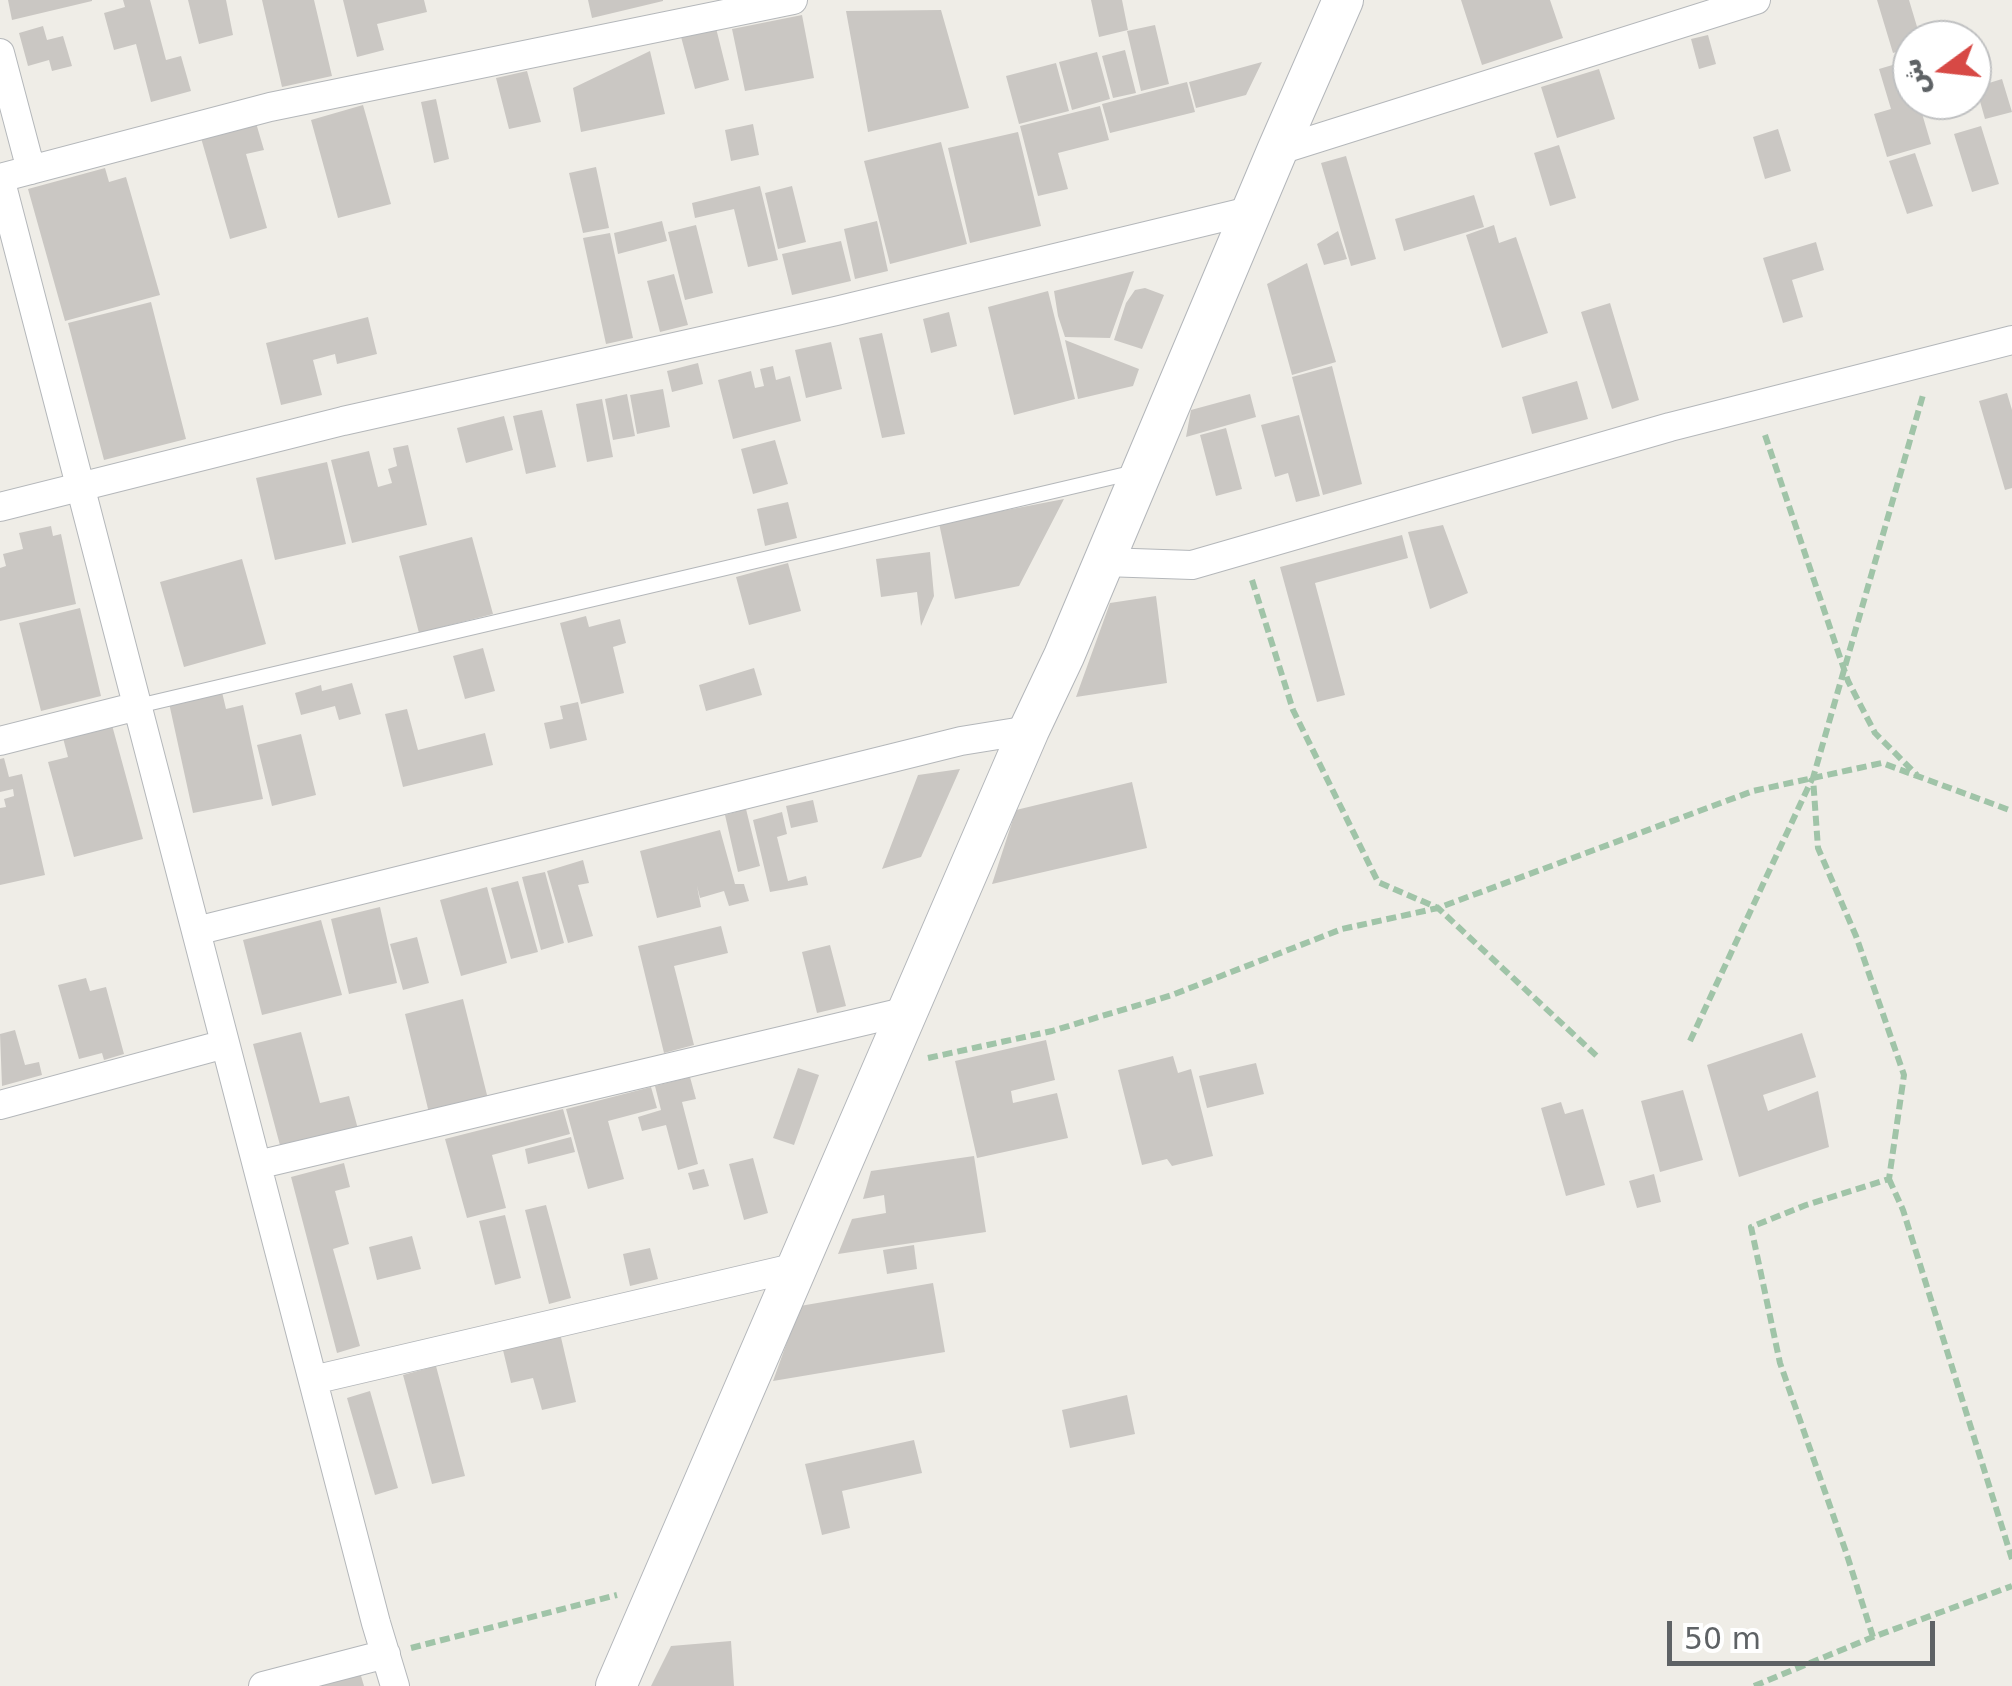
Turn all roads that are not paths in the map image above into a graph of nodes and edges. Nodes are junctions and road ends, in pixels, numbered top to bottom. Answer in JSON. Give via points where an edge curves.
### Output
{"nodes":[{"id":1,"x":793,"y":0,"type":"edge"},
{"id":2,"x":1343,"y":0,"type":"edge"},
{"id":3,"x":1756,"y":0,"type":"edge"},
{"id":4,"x":0,"y":53,"type":"edge"},
{"id":5,"x":1276,"y":151,"type":"junction"},
{"id":6,"x":31,"y":170,"type":"junction"},
{"id":7,"x":0,"y":178,"type":"edge"},
{"id":8,"x":1253,"y":210,"type":"junction"},
{"id":9,"x":2012,"y":340,"type":"edge"},
{"id":10,"x":1144,"y":470,"type":"junction"},
{"id":11,"x":80,"y":487,"type":"junction"},
{"id":12,"x":0,"y":507,"type":"edge"},
{"id":13,"x":1104,"y":562,"type":"junction"},
{"id":14,"x":138,"y":706,"type":"junction"},
{"id":15,"x":1028,"y":730,"type":"junction"},
{"id":16,"x":0,"y":742,"type":"edge"},
{"id":17,"x":196,"y":931,"type":"junction"},
{"id":18,"x":907,"y":1011,"type":"junction"},
{"id":19,"x":226,"y":1044,"type":"junction"},
{"id":20,"x":0,"y":1105,"type":"edge"},
{"id":21,"x":257,"y":1165,"type":"junction"},
{"id":22,"x":797,"y":1267,"type":"junction"},
{"id":23,"x":313,"y":1380,"type":"junction"},
{"id":24,"x":386,"y":1654,"type":"junction"},
{"id":25,"x":263,"y":1686,"type":"edge"},
{"id":26,"x":395,"y":1686,"type":"edge"},
{"id":27,"x":616,"y":1686,"type":"edge"}],
"edges":[{"from":1,"to":6,"type":"street","via":[[270,106]]},
{"from":2,"to":5,"type":"street"},
{"from":3,"to":5,"type":"street"},
{"from":4,"to":6,"type":"street"},
{"from":5,"to":8,"type":"street"},
{"from":6,"to":7,"type":"street"},
{"from":7,"to":11,"type":"street"},
{"from":8,"to":10,"type":"street"},
{"from":8,"to":11,"type":"street"},
{"from":9,"to":13,"type":"street","via":[[1670,426],[1192,565]]},
{"from":10,"to":13,"type":"street"},
{"from":10,"to":14,"type":"lane"},
{"from":11,"to":12,"type":"street"},
{"from":11,"to":14,"type":"street"},
{"from":13,"to":15,"type":"street"},
{"from":14,"to":16,"type":"street"},
{"from":14,"to":17,"type":"street"},
{"from":15,"to":17,"type":"street","via":[[960,741]]},
{"from":15,"to":18,"type":"street"},
{"from":17,"to":19,"type":"street"},
{"from":18,"to":21,"type":"street"},
{"from":18,"to":22,"type":"street"},
{"from":19,"to":20,"type":"street"},
{"from":19,"to":21,"type":"street"},
{"from":21,"to":23,"type":"street"},
{"from":22,"to":23,"type":"street"},
{"from":22,"to":27,"type":"street"},
{"from":23,"to":24,"type":"street"},
{"from":24,"to":25,"type":"street"},
{"from":24,"to":26,"type":"street"}]}
